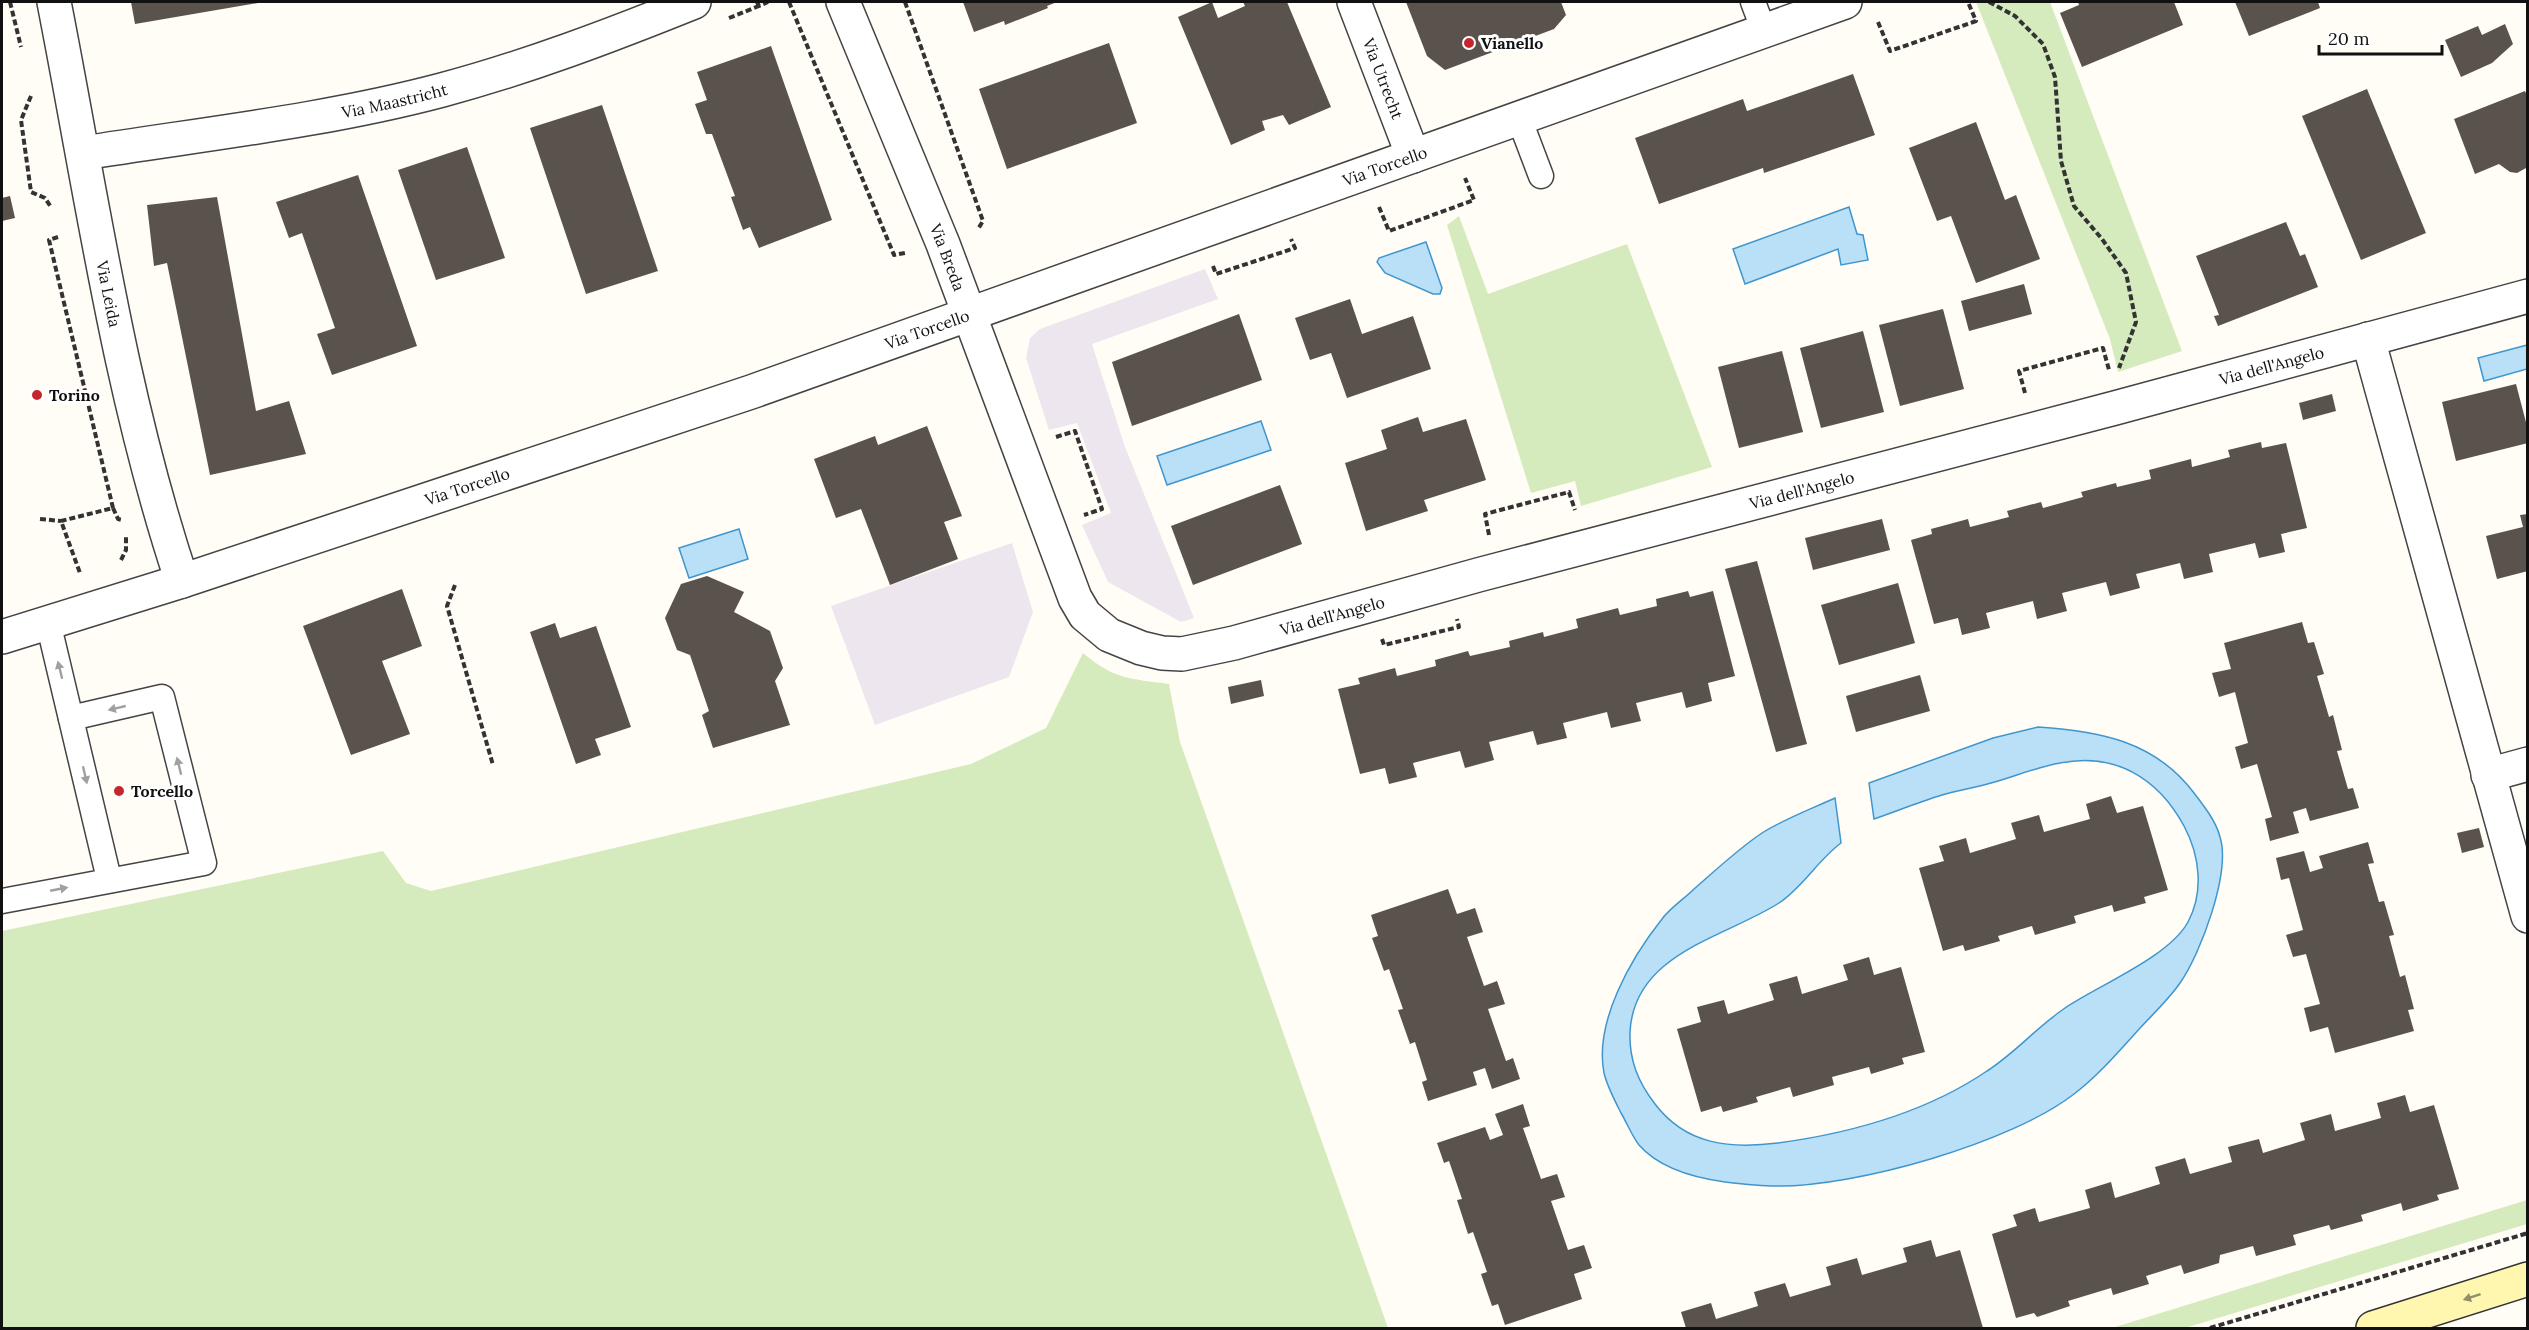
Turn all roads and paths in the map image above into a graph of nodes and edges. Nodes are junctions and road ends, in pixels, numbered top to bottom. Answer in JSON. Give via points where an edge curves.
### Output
{"nodes":[{"id":1,"x":54,"y":2,"type":"edge"},
{"id":2,"x":694,"y":2,"type":"edge"},
{"id":3,"x":757,"y":2,"type":"edge"},
{"id":4,"x":768,"y":2,"type":"edge"},
{"id":5,"x":789,"y":2,"type":"edge"},
{"id":6,"x":843,"y":2,"type":"edge"},
{"id":7,"x":905,"y":2,"type":"edge"},
{"id":8,"x":1354,"y":2,"type":"edge"},
{"id":9,"x":1845,"y":2,"type":"edge"},
{"id":10,"x":1989,"y":2,"type":"edge"},
{"id":11,"x":1758,"y":16,"type":"edge"},
{"id":12,"x":1519,"y":118,"type":"junction"},
{"id":13,"x":84,"y":153,"type":"junction"},
{"id":14,"x":1413,"y":156,"type":"junction"},
{"id":15,"x":27,"y":163,"type":"dead end"},
{"id":16,"x":1541,"y":176,"type":"dead end"},
{"id":17,"x":53,"y":215,"type":"dead end"},
{"id":18,"x":56,"y":226,"type":"dead end"},
{"id":19,"x":928,"y":248,"type":"junction"},
{"id":20,"x":2528,"y":296,"type":"edge"},
{"id":21,"x":968,"y":314,"type":"junction"},
{"id":22,"x":2368,"y":339,"type":"junction"},
{"id":23,"x":2118,"y":372,"type":"dead end"},
{"id":24,"x":2111,"y":380,"type":"dead end"},
{"id":25,"x":2027,"y":402,"type":"dead end"},
{"id":26,"x":113,"y":508,"type":"junction"},
{"id":27,"x":40,"y":519,"type":"dead end"},
{"id":28,"x":62,"y":521,"type":"junction"},
{"id":29,"x":116,"y":566,"type":"dead end"},
{"id":30,"x":182,"y":581,"type":"junction"},
{"id":31,"x":83,"y":583,"type":"dead end"},
{"id":32,"x":455,"y":585,"type":"dead end"},
{"id":33,"x":1085,"y":615,"type":"joint"},
{"id":34,"x":48,"y":622,"type":"junction"},
{"id":35,"x":2,"y":637,"type":"edge"},
{"id":36,"x":71,"y":718,"type":"junction"},
{"id":37,"x":2528,"y":764,"type":"edge"},
{"id":38,"x":492,"y":765,"type":"dead end"},
{"id":39,"x":2488,"y":775,"type":"junction"},
{"id":40,"x":109,"y":879,"type":"junction"},
{"id":41,"x":2,"y":901,"type":"edge"},
{"id":42,"x":2528,"y":916,"type":"edge"},
{"id":43,"x":2528,"y":1233,"type":"edge"},
{"id":44,"x":2528,"y":1279,"type":"edge"},
{"id":45,"x":2210,"y":1329,"type":"edge"},
{"id":46,"x":2373,"y":1329,"type":"edge"}],
"edges":[{"from":1,"to":13,"type":"street","name":"Via Leida"},
{"from":2,"to":13,"type":"street","name":"Via Maastricht","via":[[623,31],[441,90],[304,118]]},
{"from":3,"to":4,"type":"path","via":[[759,6]]},
{"from":5,"to":19,"type":"path","via":[[894,255]]},
{"from":6,"to":19,"type":"street","name":"Via Breda"},
{"from":7,"to":19,"type":"path","via":[[983,221],[976,233]]},
{"from":8,"to":14,"type":"street","name":"Via Utrecht"},
{"from":9,"to":11,"type":"street","name":"Via Torcello"},
{"from":10,"to":23,"type":"path","via":[[2015,16],[2043,44],[2055,77],[2061,160],[2074,206],[2126,273],[2136,322]]},
{"from":11,"to":12,"type":"street","name":"Via Torcello"},
{"from":12,"to":14,"type":"street","name":"Via Torcello"},
{"from":12,"to":16,"type":"lane"},
{"from":13,"to":30,"type":"street","name":"Via Leida","via":[[127,386]]},
{"from":14,"to":21,"type":"street","name":"Via Torcello"},
{"from":15,"to":17,"type":"path","via":[[31,192],[45,198]]},
{"from":18,"to":26,"type":"path","via":[[58,237],[49,240]]},
{"from":19,"to":21,"type":"street","name":"Via Breda"},
{"from":20,"to":22,"type":"street","name":"Via dell'Angelo"},
{"from":21,"to":30,"type":"street","name":"Via Torcello","via":[[751,392]]},
{"from":21,"to":33,"type":"street","name":"Via Breda","via":[[1065,575]]},
{"from":22,"to":33,"type":"street","name":"Via dell'Angelo","via":[[1234,643],[1182,654],[1162,653],[1109,635]]},
{"from":22,"to":39,"type":"street"},
{"from":24,"to":25,"type":"path","via":[[2103,348],[2019,371]]},
{"from":26,"to":28,"type":"path"},
{"from":26,"to":29,"type":"path","via":[[118,519],[122,518],[126,539]]},
{"from":27,"to":28,"type":"path"},
{"from":28,"to":31,"type":"path"},
{"from":30,"to":34,"type":"street","name":"Via Torcello"},
{"from":32,"to":38,"type":"path","via":[[447,606]]},
{"from":34,"to":35,"type":"street","name":"Via Torcello"},
{"from":36,"to":34,"type":"lane","one_way":true},
{"from":36,"to":40,"type":"lane","one_way":true},
{"from":40,"to":36,"type":"lane","one_way":true,"via":[[204,863],[162,697]]},
{"from":37,"to":39,"type":"street"},
{"from":39,"to":42,"type":"street"},
{"from":41,"to":40,"type":"lane","one_way":true},
{"from":43,"to":45,"type":"path"},
{"from":44,"to":46,"type":"main road","one_way":true}]}
